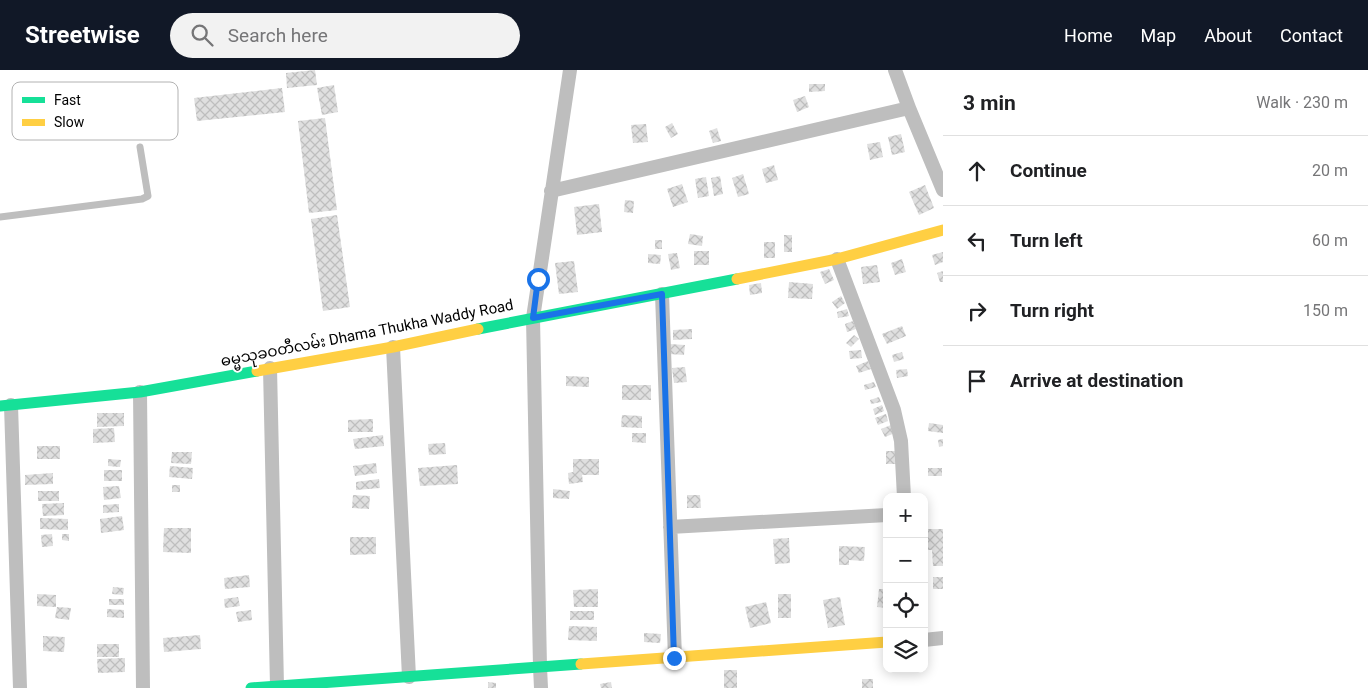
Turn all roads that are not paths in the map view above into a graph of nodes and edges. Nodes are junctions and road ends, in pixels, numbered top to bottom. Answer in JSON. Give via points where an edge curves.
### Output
{"nodes":[{"id":1,"x":570,"y":70,"type":"edge"},
{"id":2,"x":895,"y":70,"type":"edge"},
{"id":3,"x":909,"y":108,"type":"junction"},
{"id":4,"x":140,"y":147,"type":"dead end"},
{"id":5,"x":943,"y":190,"type":"edge"},
{"id":6,"x":551,"y":191,"type":"junction"},
{"id":7,"x":0,"y":217,"type":"edge"},
{"id":8,"x":943,"y":230,"type":"edge"},
{"id":9,"x":836,"y":259,"type":"junction"},
{"id":10,"x":662,"y":294,"type":"junction"},
{"id":11,"x":533,"y":318,"type":"junction"},
{"id":12,"x":393,"y":347,"type":"junction"},
{"id":13,"x":270,"y":368,"type":"junction"},
{"id":14,"x":140,"y":392,"type":"junction"},
{"id":15,"x":6,"y":405,"type":"edge"},
{"id":16,"x":904,"y":493,"type":"edge"},
{"id":17,"x":883,"y":515,"type":"edge"},
{"id":18,"x":670,"y":526,"type":"junction"},
{"id":19,"x":943,"y":638,"type":"edge"},
{"id":20,"x":928,"y":640,"type":"edge"},
{"id":21,"x":883,"y":642,"type":"edge"},
{"id":22,"x":674,"y":658,"type":"junction"},
{"id":23,"x":540,"y":667,"type":"junction"},
{"id":24,"x":409,"y":677,"type":"junction"},
{"id":25,"x":277,"y":686,"type":"junction"},
{"id":26,"x":20,"y":688,"type":"edge"},
{"id":27,"x":143,"y":688,"type":"edge"},
{"id":28,"x":251,"y":688,"type":"edge"},
{"id":29,"x":541,"y":688,"type":"edge"}],
"edges":[{"from":1,"to":6,"type":"street"},
{"from":2,"to":3,"type":"street"},
{"from":3,"to":5,"type":"street"},
{"from":3,"to":6,"type":"street"},
{"from":4,"to":7,"type":"lane","via":[[148,196],[142,200]]},
{"from":6,"to":11,"type":"street"},
{"from":8,"to":9,"type":"street","name":"ဓမ္မသုခဝတီလမ်း Dhama Thukha Waddy Road"},
{"from":9,"to":10,"type":"street","name":"ဓမ္မသုခဝတီလမ်း Dhama Thukha Waddy Road"},
{"from":9,"to":16,"type":"street","via":[[894,410],[901,441]]},
{"from":10,"to":11,"type":"street","name":"ဓမ္မသုခဝတီလမ်း Dhama Thukha Waddy Road"},
{"from":10,"to":18,"type":"street"},
{"from":11,"to":12,"type":"street","name":"ဓမ္မသုခဝတီလမ်း Dhama Thukha Waddy Road"},
{"from":11,"to":23,"type":"street"},
{"from":12,"to":13,"type":"street","name":"ဓမ္မသုခဝတီလမ်း Dhama Thukha Waddy Road"},
{"from":12,"to":24,"type":"street"},
{"from":13,"to":14,"type":"street","name":"ဓမ္မသုခဝတီလမ်း Dhama Thukha Waddy Road"},
{"from":13,"to":25,"type":"street"},
{"from":14,"to":15,"type":"street","name":"ဓမ္မသုခဝတီလမ်း Dhama Thukha Waddy Road"},
{"from":14,"to":27,"type":"street"},
{"from":15,"to":26,"type":"street"},
{"from":17,"to":18,"type":"street"},
{"from":18,"to":22,"type":"street"},
{"from":19,"to":20,"type":"street"},
{"from":21,"to":22,"type":"street"},
{"from":22,"to":23,"type":"street"},
{"from":23,"to":24,"type":"street"},
{"from":23,"to":29,"type":"street"},
{"from":24,"to":25,"type":"street"},
{"from":25,"to":28,"type":"street"}]}
